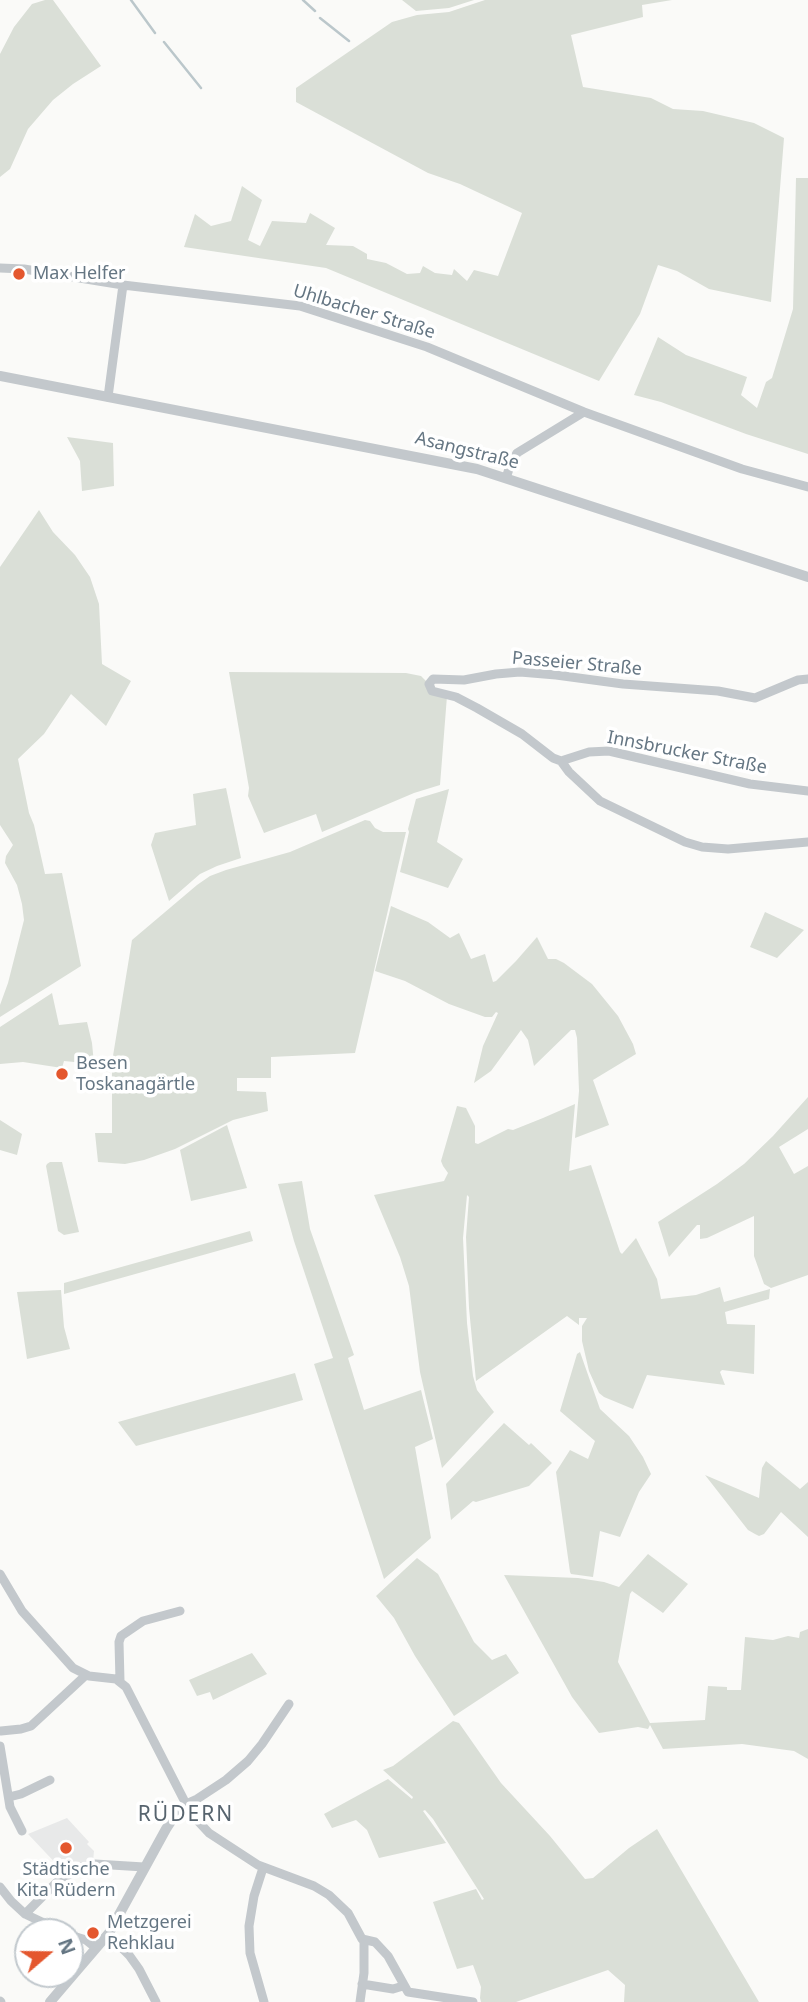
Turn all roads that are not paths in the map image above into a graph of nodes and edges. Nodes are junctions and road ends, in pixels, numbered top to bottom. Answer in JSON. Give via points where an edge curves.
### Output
{"nodes":[{"id":1,"x":0,"y":268,"type":"edge"},
{"id":2,"x":124,"y":285,"type":"junction"},
{"id":3,"x":0,"y":376,"type":"edge"},
{"id":4,"x":108,"y":397,"type":"junction"},
{"id":5,"x":584,"y":412,"type":"junction"},
{"id":6,"x":506,"y":478,"type":"junction"},
{"id":7,"x":808,"y":487,"type":"edge"},
{"id":8,"x":807,"y":573,"type":"edge"},
{"id":9,"x":808,"y":679,"type":"edge"},
{"id":10,"x":561,"y":761,"type":"junction"},
{"id":11,"x":808,"y":791,"type":"edge"},
{"id":12,"x":808,"y":842,"type":"edge"},
{"id":13,"x":0,"y":1574,"type":"edge"},
{"id":14,"x":180,"y":1611,"type":"dead end"},
{"id":15,"x":86,"y":1675,"type":"junction"},
{"id":16,"x":120,"y":1681,"type":"junction"},
{"id":17,"x":289,"y":1704,"type":"dead end"},
{"id":18,"x":0,"y":1732,"type":"edge"},
{"id":19,"x":0,"y":1746,"type":"edge"},
{"id":20,"x":50,"y":1780,"type":"dead end"},
{"id":21,"x":9,"y":1797,"type":"junction"},
{"id":22,"x":186,"y":1804,"type":"junction"},
{"id":23,"x":22,"y":1831,"type":"dead end"},
{"id":24,"x":144,"y":1867,"type":"junction"},
{"id":25,"x":263,"y":1868,"type":"junction"},
{"id":26,"x":0,"y":1887,"type":"edge"},
{"id":27,"x":25,"y":1914,"type":"junction"},
{"id":28,"x":33,"y":1918,"type":"edge"},
{"id":29,"x":105,"y":1938,"type":"junction"},
{"id":30,"x":84,"y":1939,"type":"edge"},
{"id":31,"x":364,"y":1940,"type":"junction"},
{"id":32,"x":96,"y":1948,"type":"junction"},
{"id":33,"x":362,"y":1983,"type":"junction"},
{"id":34,"x":403,"y":1986,"type":"junction"},
{"id":35,"x":50,"y":2002,"type":"edge"},
{"id":36,"x":156,"y":2002,"type":"edge"},
{"id":37,"x":264,"y":2002,"type":"edge"},
{"id":38,"x":360,"y":2002,"type":"edge"},
{"id":39,"x":472,"y":2002,"type":"edge"}],
"edges":[{"from":1,"to":2,"type":"street","name":"Uhlbacher Straße"},
{"from":2,"to":4,"type":"street"},
{"from":2,"to":5,"type":"street","name":"Uhlbacher Straße","via":[[300,306],[428,347]]},
{"from":3,"to":4,"type":"street","name":"Asangstraße"},
{"from":4,"to":6,"type":"street","name":"Asangstraße","via":[[456,464]]},
{"from":5,"to":6,"type":"street","via":[[517,453]]},
{"from":5,"to":7,"type":"street","name":"Uhlbacher Straße"},
{"from":6,"to":8,"type":"street","name":"Asangstraße"},
{"from":9,"to":10,"type":"street","name":"Passeier Straße","via":[[755,698],[520,672],[429,681],[432,691],[477,708]]},
{"from":10,"to":11,"type":"street","name":"Innsbrucker Straße","via":[[609,751],[750,784]]},
{"from":10,"to":12,"type":"street","name":"Passeier Straße","via":[[600,801],[702,847]]},
{"from":13,"to":15,"type":"street","via":[[32,1623],[73,1668]]},
{"from":14,"to":16,"type":"street","via":[[143,1621],[121,1636]]},
{"from":15,"to":16,"type":"street"},
{"from":15,"to":18,"type":"street","via":[[33,1724]]},
{"from":16,"to":22,"type":"street"},
{"from":17,"to":22,"type":"street","via":[[248,1761]]},
{"from":19,"to":21,"type":"street"},
{"from":20,"to":21,"type":"street"},
{"from":21,"to":23,"type":"street"},
{"from":22,"to":24,"type":"street"},
{"from":22,"to":25,"type":"street","via":[[209,1833]]},
{"from":24,"to":27,"type":"street","via":[[81,1867],[57,1882]]},
{"from":24,"to":29,"type":"street"},
{"from":25,"to":31,"type":"street","via":[[329,1895],[348,1913]]},
{"from":25,"to":37,"type":"street","via":[[249,1926],[250,1954]]},
{"from":26,"to":27,"type":"street"},
{"from":27,"to":28,"type":"street"},
{"from":29,"to":32,"type":"street"},
{"from":29,"to":36,"type":"street","via":[[120,1946],[137,1965]]},
{"from":30,"to":32,"type":"street"},
{"from":31,"to":33,"type":"street"},
{"from":31,"to":34,"type":"street","via":[[376,1943],[388,1956]]},
{"from":32,"to":35,"type":"street"},
{"from":33,"to":34,"type":"street","via":[[393,1989]]},
{"from":33,"to":38,"type":"street"},
{"from":34,"to":39,"type":"street","via":[[413,1994]]}]}
